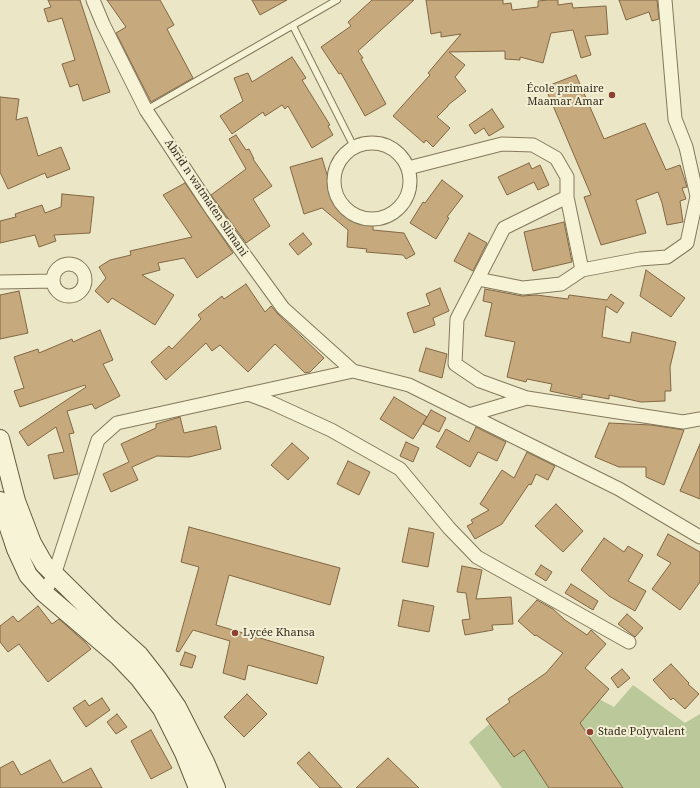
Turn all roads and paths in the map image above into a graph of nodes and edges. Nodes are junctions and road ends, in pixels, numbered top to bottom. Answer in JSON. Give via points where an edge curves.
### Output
{"nodes":[{"id":1,"x":92,"y":0,"type":"edge"},
{"id":2,"x":337,"y":0,"type":"edge"},
{"id":3,"x":665,"y":0,"type":"edge"},
{"id":4,"x":292,"y":26,"type":"junction"},
{"id":5,"x":146,"y":110,"type":"junction"},
{"id":6,"x":354,"y":147,"type":"junction"},
{"id":7,"x":408,"y":168,"type":"junction"},
{"id":8,"x":699,"y":195,"type":"edge"},
{"id":9,"x":567,"y":197,"type":"junction"},
{"id":10,"x":582,"y":270,"type":"junction"},
{"id":11,"x":478,"y":279,"type":"junction"},
{"id":12,"x":53,"y":281,"type":"dead end"},
{"id":13,"x":0,"y":282,"type":"edge"},
{"id":14,"x":353,"y":371,"type":"junction"},
{"id":15,"x":248,"y":394,"type":"junction"},
{"id":16,"x":527,"y":398,"type":"junction"},
{"id":17,"x":468,"y":415,"type":"junction"},
{"id":18,"x":700,"y":419,"type":"edge"},
{"id":19,"x":0,"y":440,"type":"edge"},
{"id":20,"x":0,"y":501,"type":"edge"},
{"id":21,"x":700,"y":537,"type":"edge"},
{"id":22,"x":54,"y":575,"type":"junction"},
{"id":23,"x":44,"y":593,"type":"junction"},
{"id":24,"x":629,"y":642,"type":"dead end"},
{"id":25,"x":198,"y":788,"type":"edge"},
{"id":26,"x":216,"y":788,"type":"edge"}],
"edges":[{"from":1,"to":5,"type":"street","name":"Abrid n watmaten Slimani"},
{"from":2,"to":4,"type":"lane"},
{"from":3,"to":8,"type":"street","via":[[675,119],[686,147]]},
{"from":4,"to":5,"type":"lane"},
{"from":4,"to":6,"type":"lane"},
{"from":5,"to":14,"type":"street","name":"Abrid n watmaten Slimani","via":[[212,210],[283,308]]},
{"from":6,"to":7,"type":"street","via":[[374,142],[386,145],[397,151]]},
{"from":6,"to":7,"type":"street","via":[[341,157],[335,169],[334,182],[336,195],[343,206],[354,215],[366,219],[379,219],[392,214],[408,196]]},
{"from":7,"to":9,"type":"street","via":[[502,144],[533,145],[556,158],[567,177]]},
{"from":8,"to":10,"type":"street","via":[[687,243],[667,257],[640,259]]},
{"from":9,"to":10,"type":"street"},
{"from":9,"to":11,"type":"street","via":[[504,228]]},
{"from":10,"to":11,"type":"street","via":[[561,284],[523,288]]},
{"from":11,"to":16,"type":"street","via":[[457,319],[455,364],[480,380]]},
{"from":12,"to":13,"type":"street"},
{"from":14,"to":15,"type":"street"},
{"from":14,"to":17,"type":"street","via":[[409,385]]},
{"from":15,"to":22,"type":"street","via":[[117,423],[98,440]]},
{"from":15,"to":24,"type":"street","via":[[331,430],[400,469],[476,557]]},
{"from":16,"to":17,"type":"street"},
{"from":16,"to":18,"type":"street","via":[[683,422]]},
{"from":17,"to":21,"type":"street","via":[[619,489]]},
{"from":19,"to":22,"type":"main road","via":[[16,501],[32,543],[44,564]]},
{"from":20,"to":23,"type":"main road","via":[[16,549],[28,575]]},
{"from":22,"to":23,"type":"street"},
{"from":22,"to":26,"type":"main road","via":[[139,655],[157,678],[177,707]]},
{"from":23,"to":25,"type":"main road","via":[[120,657],[139,678],[162,709]]}]}
